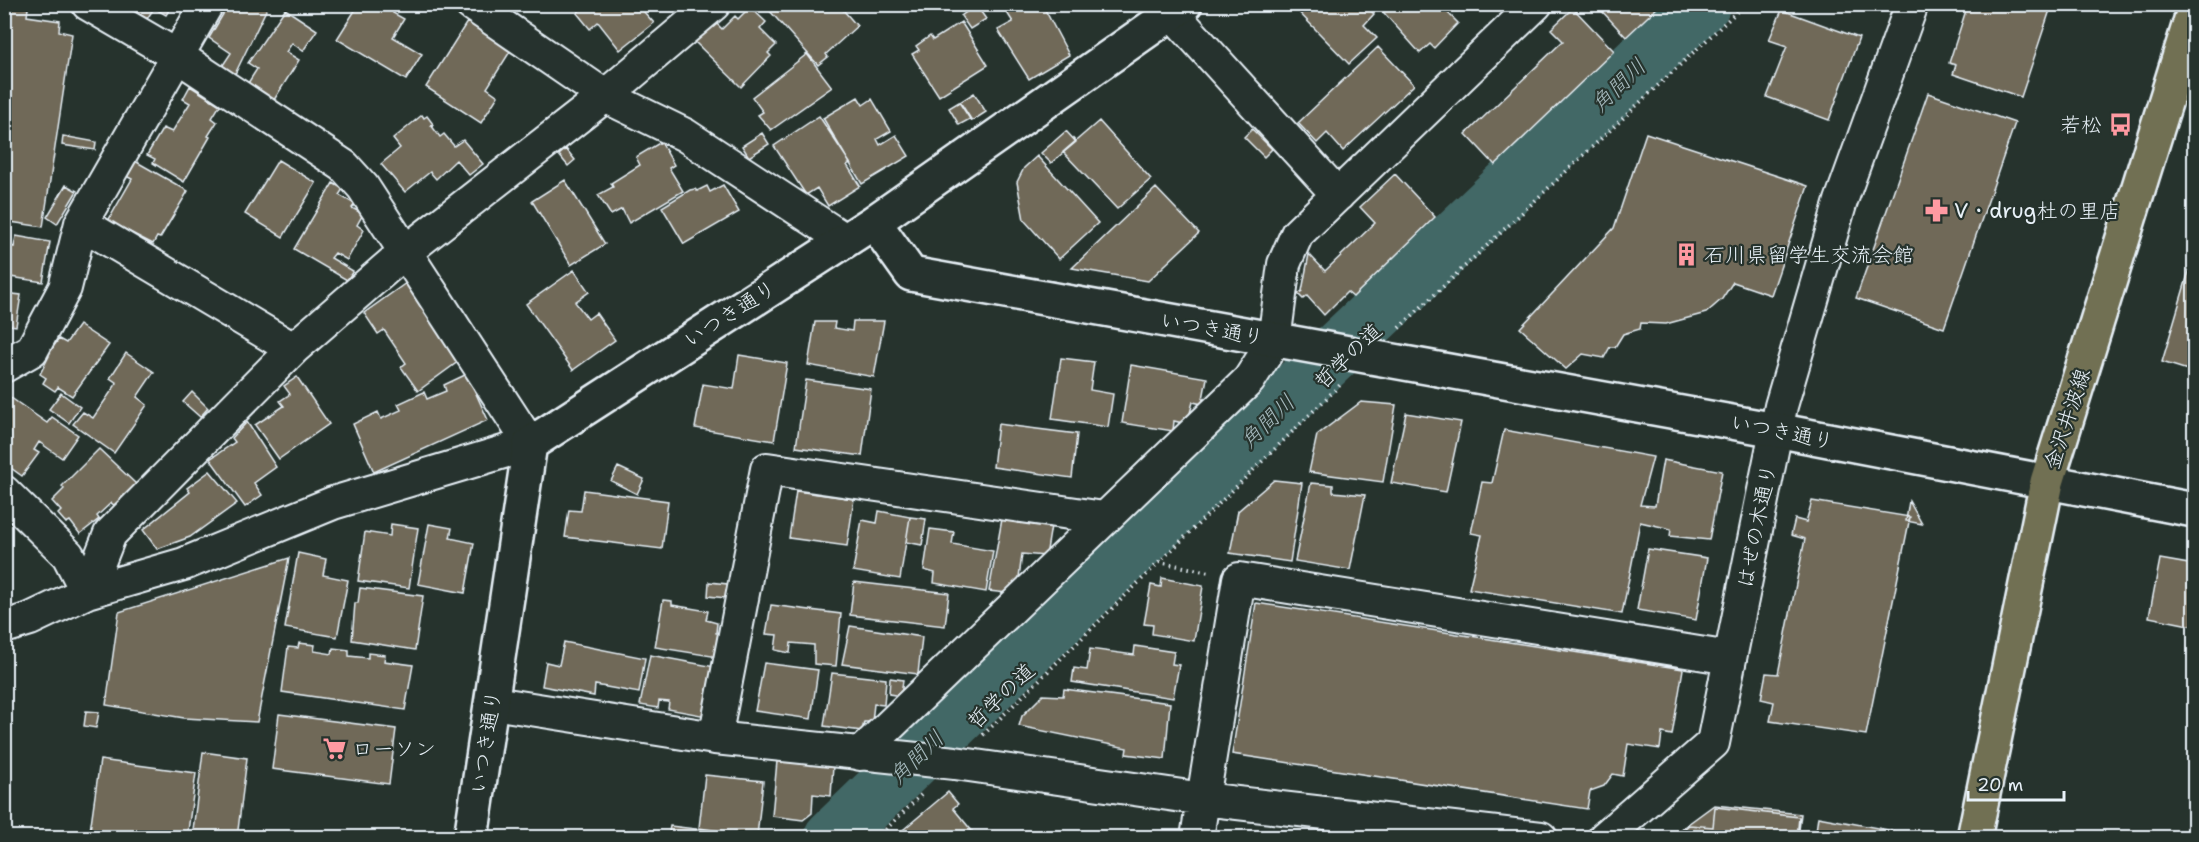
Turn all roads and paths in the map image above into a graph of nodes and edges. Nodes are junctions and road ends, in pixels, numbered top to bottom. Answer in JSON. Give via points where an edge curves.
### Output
{"nodes":[{"id":1,"x":88,"y":4,"type":"edge"},
{"id":2,"x":207,"y":4,"type":"edge"},
{"id":3,"x":471,"y":4,"type":"edge"},
{"id":4,"x":714,"y":4,"type":"edge"},
{"id":5,"x":1536,"y":4,"type":"edge"},
{"id":6,"x":1745,"y":4,"type":"edge"},
{"id":7,"x":1912,"y":4,"type":"edge"},
{"id":8,"x":1179,"y":10,"type":"edge"},
{"id":9,"x":2194,"y":10,"type":"edge"},
{"id":10,"x":179,"y":57,"type":"junction"},
{"id":11,"x":605,"y":96,"type":"junction"},
{"id":12,"x":1338,"y":195,"type":"junction"},
{"id":13,"x":874,"y":222,"type":"junction"},
{"id":14,"x":81,"y":223,"type":"junction"},
{"id":15,"x":844,"y":240,"type":"junction"},
{"id":16,"x":405,"y":252,"type":"junction"},
{"id":17,"x":1274,"y":341,"type":"junction"},
{"id":18,"x":293,"y":349,"type":"junction"},
{"id":19,"x":1368,"y":357,"type":"junction"},
{"id":20,"x":4,"y":366,"type":"edge"},
{"id":21,"x":1776,"y":430,"type":"junction"},
{"id":22,"x":530,"y":444,"type":"junction"},
{"id":23,"x":2047,"y":482,"type":"junction"},
{"id":24,"x":4,"y":492,"type":"edge"},
{"id":25,"x":2194,"y":510,"type":"edge"},
{"id":26,"x":1104,"y":518,"type":"junction"},
{"id":27,"x":1160,"y":562,"type":"junction"},
{"id":28,"x":1239,"y":579,"type":"junction"},
{"id":29,"x":87,"y":592,"type":"junction"},
{"id":30,"x":4,"y":627,"type":"edge"},
{"id":31,"x":1730,"y":658,"type":"junction"},
{"id":32,"x":493,"y":704,"type":"junction"},
{"id":33,"x":715,"y":738,"type":"junction"},
{"id":34,"x":873,"y":755,"type":"junction"},
{"id":35,"x":947,"y":762,"type":"junction"},
{"id":36,"x":1203,"y":799,"type":"junction"},
{"id":37,"x":471,"y":837,"type":"edge"},
{"id":38,"x":877,"y":837,"type":"edge"},
{"id":39,"x":1197,"y":837,"type":"edge"},
{"id":40,"x":1541,"y":837,"type":"edge"},
{"id":41,"x":1604,"y":837,"type":"edge"},
{"id":42,"x":1974,"y":837,"type":"edge"}],
"edges":[{"from":1,"to":10,"type":"street"},
{"from":2,"to":10,"type":"street"},
{"from":3,"to":11,"type":"street"},
{"from":4,"to":11,"type":"street"},
{"from":5,"to":12,"type":"street"},
{"from":6,"to":19,"type":"path","name":"哲学の道"},
{"from":7,"to":21,"type":"street","name":"はぜの木通り","via":[[1841,201]]},
{"from":8,"to":12,"type":"street"},
{"from":8,"to":13,"type":"street"},
{"from":9,"to":23,"type":"main road","name":"金沢井波線"},
{"from":10,"to":14,"type":"street"},
{"from":10,"to":16,"type":"street","via":[[344,166],[363,187]]},
{"from":11,"to":15,"type":"street","via":[[685,135]]},
{"from":11,"to":16,"type":"street"},
{"from":12,"to":17,"type":"street","via":[[1297,234],[1284,264]]},
{"from":13,"to":15,"type":"street","name":"いつき通り"},
{"from":13,"to":17,"type":"street","name":"いつき通り","via":[[911,274]]},
{"from":14,"to":18,"type":"street"},
{"from":14,"to":20,"type":"street","via":[[65,288],[32,350]]},
{"from":15,"to":22,"type":"street","name":"いつき通り"},
{"from":16,"to":18,"type":"street"},
{"from":16,"to":22,"type":"street"},
{"from":17,"to":19,"type":"street","name":"いつき通り"},
{"from":17,"to":26,"type":"street","via":[[1249,380]]},
{"from":18,"to":29,"type":"street","via":[[110,534]]},
{"from":19,"to":21,"type":"street","name":"いつき通り"},
{"from":19,"to":27,"type":"path","name":"哲学の道"},
{"from":21,"to":23,"type":"street","name":"いつき通り"},
{"from":21,"to":31,"type":"street","name":"はぜの木通り"},
{"from":22,"to":29,"type":"street","via":[[333,503],[184,564]]},
{"from":22,"to":32,"type":"street","name":"いつき通り"},
{"from":23,"to":25,"type":"street","name":"いつき通り"},
{"from":23,"to":42,"type":"main road","name":"金沢井波線"},
{"from":24,"to":29,"type":"street","via":[[68,555]]},
{"from":26,"to":33,"type":"street","via":[[767,469]]},
{"from":26,"to":34,"type":"street"},
{"from":27,"to":28,"type":"path"},
{"from":27,"to":35,"type":"path","name":"哲学の道"},
{"from":28,"to":31,"type":"street"},
{"from":28,"to":36,"type":"street"},
{"from":29,"to":30,"type":"street"},
{"from":31,"to":41,"type":"street","name":"はぜの木通り","via":[[1713,743]]},
{"from":32,"to":33,"type":"street"},
{"from":32,"to":37,"type":"street","name":"いつき通り"},
{"from":33,"to":34,"type":"street"},
{"from":34,"to":35,"type":"street"},
{"from":35,"to":36,"type":"street"},
{"from":35,"to":38,"type":"path","name":"哲学の道"},
{"from":36,"to":39,"type":"street"},
{"from":36,"to":40,"type":"street"}]}
